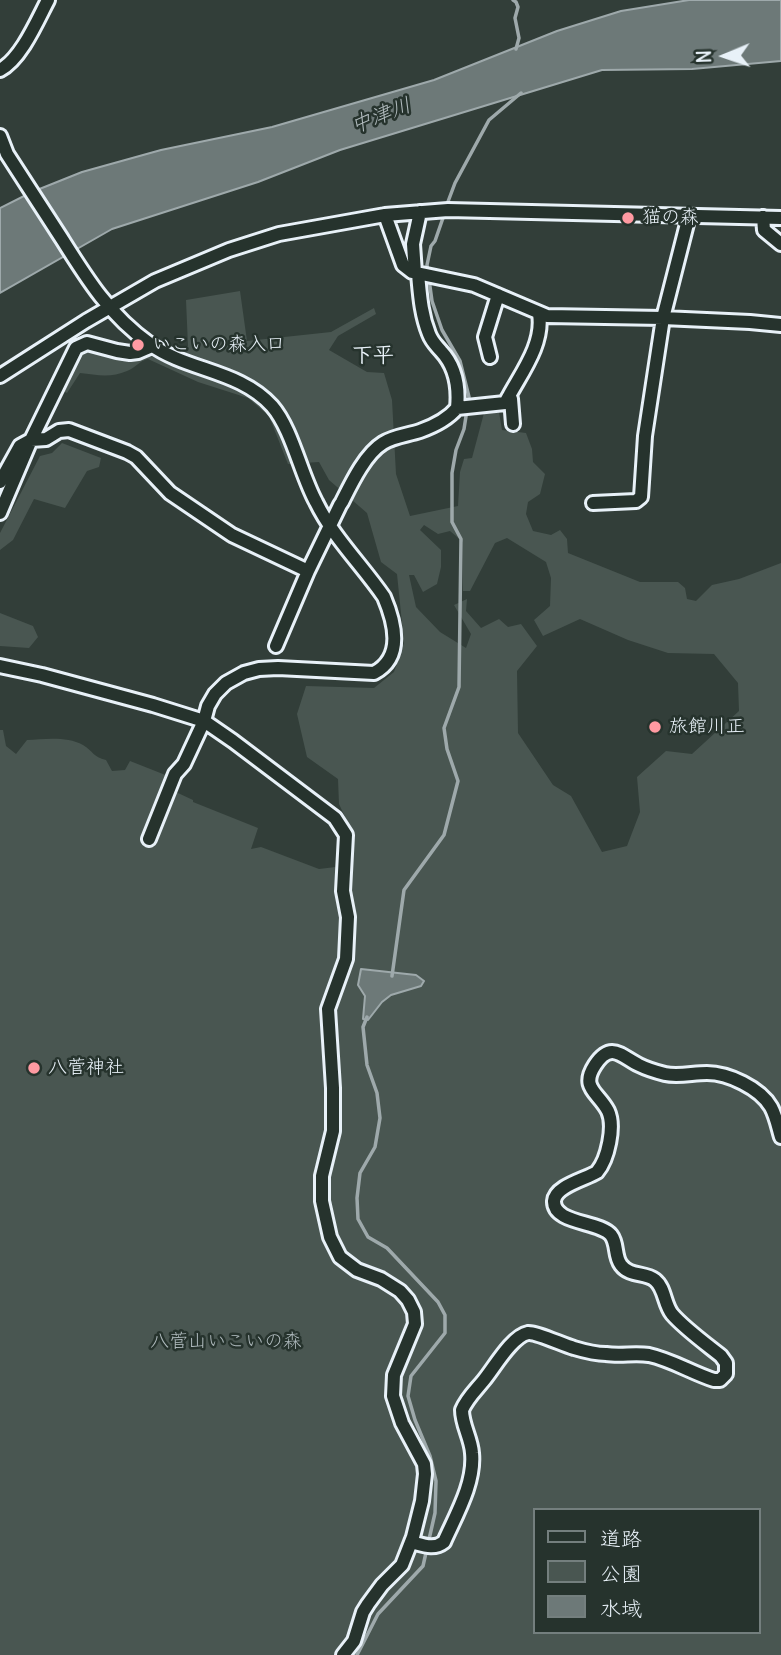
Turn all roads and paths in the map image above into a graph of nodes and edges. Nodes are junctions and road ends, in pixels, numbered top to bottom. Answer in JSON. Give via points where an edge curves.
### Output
{"nodes":[{"id":1,"x":48,"y":0,"type":"edge"},
{"id":2,"x":0,"y":70,"type":"edge"},
{"id":3,"x":0,"y":136,"type":"edge"},
{"id":4,"x":421,"y":211,"type":"junction"},
{"id":5,"x":385,"y":215,"type":"junction"},
{"id":6,"x":689,"y":216,"type":"junction"},
{"id":7,"x":763,"y":217,"type":"junction"},
{"id":8,"x":781,"y":218,"type":"edge"},
{"id":9,"x":781,"y":244,"type":"edge"},
{"id":10,"x":418,"y":274,"type":"junction"},
{"id":11,"x":498,"y":295,"type":"junction"},
{"id":12,"x":108,"y":308,"type":"junction"},
{"id":13,"x":539,"y":314,"type":"junction"},
{"id":14,"x":663,"y":318,"type":"junction"},
{"id":15,"x":781,"y":325,"type":"edge"},
{"id":16,"x":152,"y":345,"type":"junction"},
{"id":17,"x":490,"y":358,"type":"dead end"},
{"id":18,"x":0,"y":376,"type":"edge"},
{"id":19,"x":509,"y":396,"type":"junction"},
{"id":20,"x":465,"y":408,"type":"junction"},
{"id":21,"x":513,"y":424,"type":"dead end"},
{"id":22,"x":31,"y":440,"type":"junction"},
{"id":23,"x":0,"y":482,"type":"edge"},
{"id":24,"x":593,"y":503,"type":"dead end"},
{"id":25,"x":0,"y":513,"type":"edge"},
{"id":26,"x":330,"y":527,"type":"junction"},
{"id":27,"x":308,"y":571,"type":"junction"},
{"id":28,"x":276,"y":646,"type":"dead end"},
{"id":29,"x":0,"y":666,"type":"edge"},
{"id":30,"x":204,"y":721,"type":"junction"},
{"id":31,"x":149,"y":839,"type":"dead end"},
{"id":32,"x":781,"y":1137,"type":"edge"},
{"id":33,"x":421,"y":1544,"type":"junction"},
{"id":34,"x":343,"y":1655,"type":"edge"}],
"edges":[{"from":1,"to":2,"type":"street","via":[[29,36]]},
{"from":3,"to":12,"type":"street","via":[[7,154]]},
{"from":4,"to":5,"type":"street"},
{"from":4,"to":6,"type":"street"},
{"from":4,"to":10,"type":"street","via":[[413,244]]},
{"from":5,"to":10,"type":"street","via":[[403,265]]},
{"from":5,"to":12,"type":"street","via":[[279,234],[229,250],[155,281]]},
{"from":6,"to":7,"type":"street"},
{"from":6,"to":14,"type":"street"},
{"from":7,"to":8,"type":"street"},
{"from":7,"to":9,"type":"street","via":[[764,230]]},
{"from":10,"to":11,"type":"street","via":[[474,285]]},
{"from":10,"to":20,"type":"street","via":[[424,320],[454,372]]},
{"from":11,"to":13,"type":"street"},
{"from":11,"to":17,"type":"street","via":[[485,337]]},
{"from":12,"to":16,"type":"street"},
{"from":12,"to":18,"type":"street"},
{"from":13,"to":14,"type":"street"},
{"from":13,"to":19,"type":"street","via":[[535,346]]},
{"from":14,"to":15,"type":"street"},
{"from":14,"to":24,"type":"street","via":[[641,497]]},
{"from":16,"to":22,"type":"street","via":[[130,353],[87,343],[76,348]]},
{"from":16,"to":26,"type":"street","via":[[241,383],[274,408]]},
{"from":19,"to":20,"type":"street","via":[[505,403]]},
{"from":19,"to":21,"type":"street"},
{"from":20,"to":26,"type":"street","via":[[380,445],[352,482]]},
{"from":22,"to":23,"type":"street","via":[[20,446]]},
{"from":22,"to":25,"type":"street"},
{"from":22,"to":27,"type":"street","via":[[46,439],[65,429],[127,452],[170,493],[232,535]]},
{"from":26,"to":27,"type":"street"},
{"from":26,"to":30,"type":"street","via":[[390,610],[395,645],[389,660],[374,673],[278,668],[244,673],[215,694]]},
{"from":27,"to":28,"type":"street"},
{"from":29,"to":30,"type":"street"},
{"from":30,"to":31,"type":"street"},
{"from":30,"to":33,"type":"street","via":[[335,818],[346,835],[346,959],[328,1009],[333,1130],[322,1176],[322,1201],[340,1257],[400,1291],[414,1312],[412,1335],[394,1375],[393,1396],[424,1464]]},
{"from":32,"to":33,"type":"street","via":[[770,1105],[732,1078],[717,1073],[666,1074],[616,1052],[597,1061],[589,1080],[610,1115],[607,1153],[597,1172],[557,1194],[556,1207],[572,1220],[602,1228],[613,1237],[623,1268],[656,1281],[670,1312],[721,1356],[726,1374],[714,1380],[650,1356],[606,1354],[533,1334],[521,1336],[464,1405],[461,1414],[472,1454],[470,1479],[444,1542]]},
{"from":33,"to":34,"type":"street","via":[[368,1604],[354,1642]]}]}
